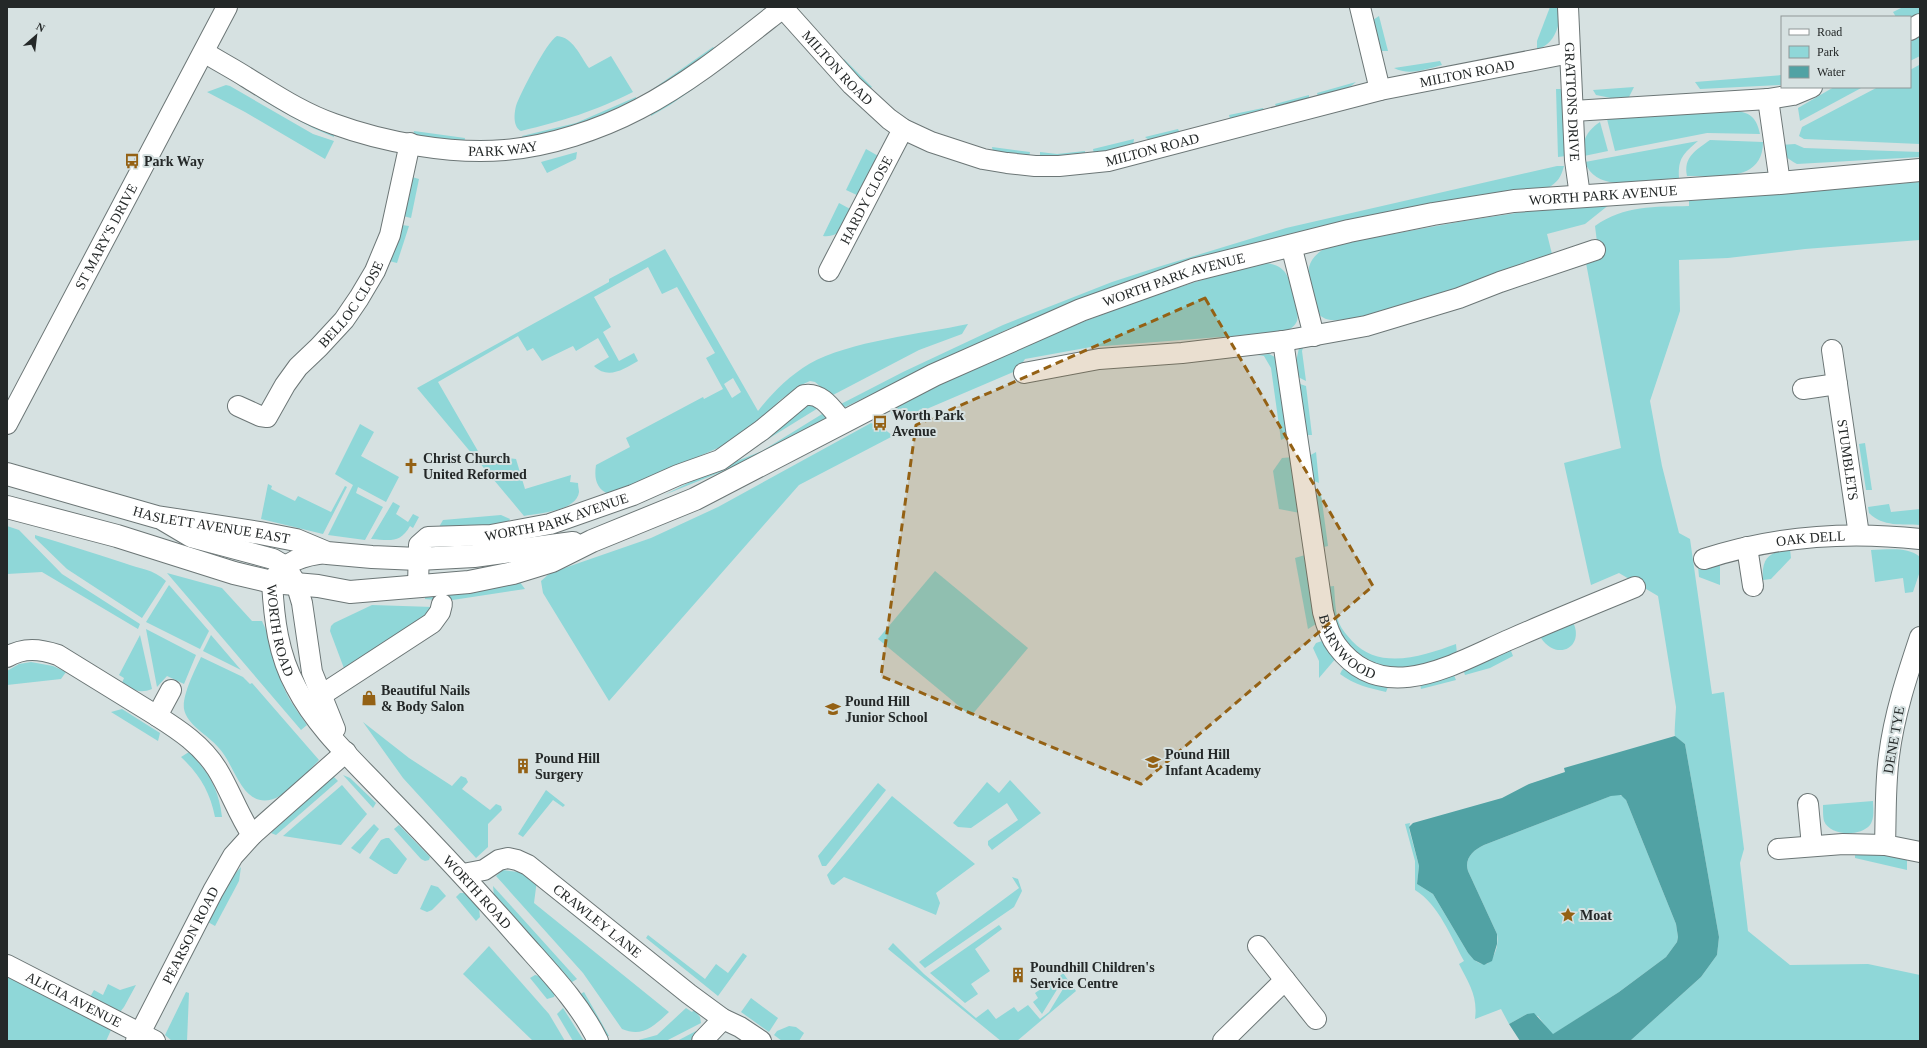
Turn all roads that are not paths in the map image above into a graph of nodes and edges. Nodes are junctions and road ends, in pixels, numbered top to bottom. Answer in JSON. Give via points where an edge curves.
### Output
{"nodes":[{"id":1,"x":228,"y":7,"type":"edge"},
{"id":2,"x":1360,"y":7,"type":"edge"},
{"id":3,"x":1568,"y":7,"type":"edge"},
{"id":4,"x":784,"y":8,"type":"edge"},
{"id":5,"x":1920,"y":24,"type":"edge"},
{"id":6,"x":1911,"y":29,"type":"edge"},
{"id":7,"x":204,"y":52,"type":"junction"},
{"id":8,"x":1570,"y":53,"type":"junction"},
{"id":9,"x":1810,"y":88,"type":"edge"},
{"id":10,"x":1380,"y":90,"type":"junction"},
{"id":11,"x":1768,"y":99,"type":"junction"},
{"id":12,"x":1573,"y":111,"type":"junction"},
{"id":13,"x":903,"y":129,"type":"junction"},
{"id":14,"x":410,"y":143,"type":"junction"},
{"id":15,"x":1920,"y":170,"type":"edge"},
{"id":16,"x":1780,"y":183,"type":"junction"},
{"id":17,"x":1580,"y":196,"type":"junction"},
{"id":18,"x":1290,"y":245,"type":"junction"},
{"id":19,"x":1595,"y":250,"type":"dead end"},
{"id":20,"x":829,"y":271,"type":"dead end"},
{"id":21,"x":1314,"y":336,"type":"junction"},
{"id":22,"x":1283,"y":341,"type":"junction"},
{"id":23,"x":1832,"y":350,"type":"dead end"},
{"id":24,"x":1024,"y":373,"type":"dead end"},
{"id":25,"x":1837,"y":384,"type":"junction"},
{"id":26,"x":1803,"y":389,"type":"dead end"},
{"id":27,"x":238,"y":406,"type":"dead end"},
{"id":28,"x":843,"y":422,"type":"junction"},
{"id":29,"x":7,"y":424,"type":"edge"},
{"id":30,"x":7,"y":474,"type":"edge"},
{"id":31,"x":7,"y":507,"type":"edge"},
{"id":32,"x":157,"y":517,"type":"junction"},
{"id":33,"x":1859,"y":535,"type":"junction"},
{"id":34,"x":1920,"y":539,"type":"edge"},
{"id":35,"x":592,"y":541,"type":"junction"},
{"id":36,"x":1748,"y":547,"type":"junction"},
{"id":37,"x":327,"y":552,"type":"junction"},
{"id":38,"x":418,"y":559,"type":"junction"},
{"id":39,"x":1704,"y":559,"type":"dead end"},
{"id":40,"x":284,"y":577,"type":"junction"},
{"id":41,"x":1753,"y":586,"type":"dead end"},
{"id":42,"x":418,"y":587,"type":"junction"},
{"id":43,"x":1635,"y":587,"type":"dead end"},
{"id":44,"x":442,"y":604,"type":"dead end"},
{"id":45,"x":1920,"y":637,"type":"edge"},
{"id":46,"x":7,"y":657,"type":"edge"},
{"id":47,"x":171,"y":690,"type":"dead end"},
{"id":48,"x":320,"y":696,"type":"junction"},
{"id":49,"x":157,"y":716,"type":"junction"},
{"id":50,"x":346,"y":752,"type":"junction"},
{"id":51,"x":1808,"y":804,"type":"dead end"},
{"id":52,"x":252,"y":834,"type":"junction"},
{"id":53,"x":1886,"y":845,"type":"junction"},
{"id":54,"x":1812,"y":846,"type":"junction"},
{"id":55,"x":1778,"y":849,"type":"dead end"},
{"id":56,"x":1920,"y":852,"type":"edge"},
{"id":57,"x":463,"y":874,"type":"junction"},
{"id":58,"x":1258,"y":946,"type":"dead end"},
{"id":59,"x":7,"y":965,"type":"edge"},
{"id":60,"x":1285,"y":980,"type":"junction"},
{"id":61,"x":723,"y":1019,"type":"junction"},
{"id":62,"x":1316,"y":1019,"type":"dead end"},
{"id":63,"x":144,"y":1039,"type":"edge"},
{"id":64,"x":598,"y":1041,"type":"edge"},
{"id":65,"x":702,"y":1041,"type":"edge"},
{"id":66,"x":761,"y":1041,"type":"edge"},
{"id":67,"x":1223,"y":1041,"type":"edge"}],
"edges":[{"from":1,"to":7,"type":"street","name":"ST MARY'S DRIVE"},
{"from":2,"to":10,"type":"street"},
{"from":3,"to":8,"type":"street","name":"GRATTONS DRIVE"},
{"from":4,"to":13,"type":"street","name":"MILTON ROAD","via":[[852,85]]},
{"from":4,"to":14,"type":"street","name":"PARK WAY","via":[[656,100],[576,134],[535,146],[505,150],[457,150]]},
{"from":5,"to":6,"type":"street"},
{"from":7,"to":14,"type":"street","name":"PARK WAY","via":[[306,112],[333,124],[360,133]]},
{"from":7,"to":29,"type":"street","name":"ST MARY'S DRIVE"},
{"from":8,"to":10,"type":"street","name":"MILTON ROAD"},
{"from":8,"to":12,"type":"street","name":"GRATTONS DRIVE"},
{"from":9,"to":11,"type":"street","via":[[1793,95]]},
{"from":10,"to":13,"type":"street","name":"MILTON ROAD","via":[[1108,161],[1072,165],[1035,166],[983,159]]},
{"from":11,"to":12,"type":"street"},
{"from":11,"to":16,"type":"street"},
{"from":12,"to":17,"type":"street","name":"GRATTONS DRIVE","via":[[1575,160]]},
{"from":13,"to":20,"type":"street","name":"HARDY CLOSE"},
{"from":14,"to":27,"type":"street","name":"BELLOC CLOSE","via":[[390,235],[382,256],[359,298],[332,334],[298,367],[267,417]]},
{"from":15,"to":16,"type":"main road","name":"WORTH PARK AVENUE"},
{"from":16,"to":17,"type":"main road","name":"WORTH PARK AVENUE"},
{"from":17,"to":18,"type":"main road","name":"WORTH PARK AVENUE","via":[[1514,201],[1433,214]]},
{"from":18,"to":21,"type":"street"},
{"from":18,"to":28,"type":"main road","name":"WORTH PARK AVENUE","via":[[1193,270],[1081,310],[934,375]]},
{"from":19,"to":21,"type":"street","via":[[1417,312],[1366,326]]},
{"from":21,"to":22,"type":"street"},
{"from":22,"to":24,"type":"street","via":[[1182,353],[1099,359]]},
{"from":22,"to":43,"type":"street","name":"BARNWOOD","via":[[1323,612],[1336,646],[1356,664],[1379,675],[1406,677],[1428,674],[1457,664]]},
{"from":23,"to":25,"type":"street","name":"STUMBLETS"},
{"from":25,"to":26,"type":"street"},
{"from":25,"to":33,"type":"street","name":"STUMBLETS"},
{"from":28,"to":35,"type":"main road","name":"WORTH PARK AVENUE","via":[[695,500]]},
{"from":28,"to":38,"type":"street","name":"WORTH PARK AVENUE","via":[[818,396],[804,395],[720,460],[634,495],[550,524],[491,535],[428,537],[419,545]]},
{"from":30,"to":32,"type":"main road","name":"HASLETT AVENUE EAST"},
{"from":31,"to":40,"type":"main road","via":[[117,536],[234,573]]},
{"from":32,"to":37,"type":"main road","name":"HASLETT AVENUE EAST","via":[[296,540]]},
{"from":32,"to":40,"type":"street","name":"WORTH ROAD","via":[[191,537],[272,558]]},
{"from":33,"to":34,"type":"street","name":"OAK DELL"},
{"from":33,"to":36,"type":"street","name":"OAK DELL","via":[[1798,538]]},
{"from":35,"to":38,"type":"main road","name":"WORTH PARK AVENUE","via":[[474,556]]},
{"from":35,"to":42,"type":"main road","name":"WORTH PARK AVENUE","via":[[552,561],[513,573],[469,582]]},
{"from":36,"to":39,"type":"street","name":"OAK DELL"},
{"from":36,"to":41,"type":"street"},
{"from":37,"to":38,"type":"main road","name":"HASLETT AVENUE EAST"},
{"from":37,"to":40,"type":"street","name":"WORTH ROAD","via":[[308,554]]},
{"from":38,"to":42,"type":"street"},
{"from":40,"to":42,"type":"main road","name":"WORTH PARK AVENUE","via":[[350,592]]},
{"from":40,"to":48,"type":"street","name":"WORTH ROAD","via":[[305,622],[312,672]]},
{"from":40,"to":50,"type":"street","name":"WORTH ROAD","via":[[273,612],[285,663],[296,688],[318,721]]},
{"from":44,"to":48,"type":"street","via":[[432,623]]},
{"from":45,"to":53,"type":"street","name":"DENE TYE","via":[[1894,724],[1886,796]]},
{"from":46,"to":49,"type":"street","via":[[26,650],[42,650],[58,655]]},
{"from":47,"to":49,"type":"street"},
{"from":48,"to":50,"type":"street","name":"WORTH ROAD"},
{"from":49,"to":52,"type":"street","via":[[188,737],[203,751],[216,768]]},
{"from":50,"to":52,"type":"street","name":"PEARSON ROAD"},
{"from":50,"to":57,"type":"street","name":"WORTH ROAD"},
{"from":51,"to":54,"type":"street"},
{"from":52,"to":63,"type":"street","name":"PEARSON ROAD","via":[[222,874]]},
{"from":53,"to":54,"type":"street"},
{"from":53,"to":56,"type":"street"},
{"from":54,"to":55,"type":"street"},
{"from":57,"to":61,"type":"street","name":"CRAWLEY LANE","via":[[484,870],[499,860],[508,858],[528,865]]},
{"from":57,"to":64,"type":"street","name":"WORTH ROAD","via":[[570,995]]},
{"from":58,"to":60,"type":"street"},
{"from":59,"to":63,"type":"street","name":"ALICIA AVENUE"},
{"from":60,"to":62,"type":"street"},
{"from":60,"to":67,"type":"street"},
{"from":61,"to":65,"type":"street"},
{"from":61,"to":66,"type":"street","name":"CRAWLEY LANE"}]}
